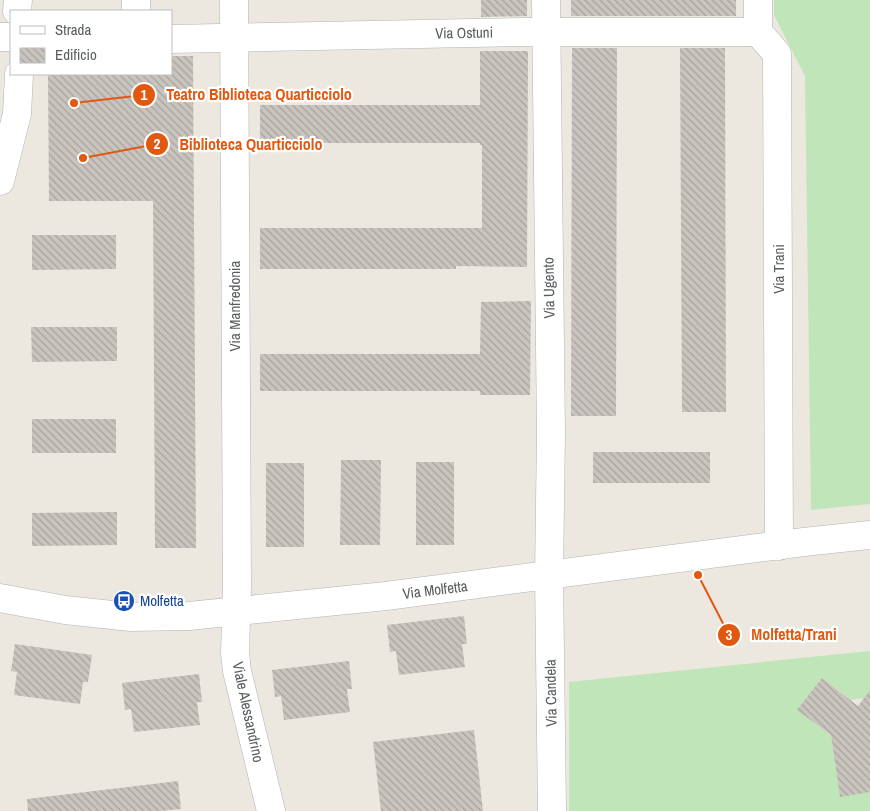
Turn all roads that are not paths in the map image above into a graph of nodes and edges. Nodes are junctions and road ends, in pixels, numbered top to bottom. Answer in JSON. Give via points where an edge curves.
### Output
{"nodes":[{"id":1,"x":234,"y":0,"type":"edge"},
{"id":2,"x":546,"y":0,"type":"edge"},
{"id":3,"x":758,"y":0,"type":"edge"},
{"id":4,"x":546,"y":32,"type":"junction"},
{"id":5,"x":758,"y":32,"type":"junction"},
{"id":6,"x":234,"y":38,"type":"junction"},
{"id":7,"x":172,"y":39,"type":"edge"},
{"id":8,"x":19,"y":75,"type":"edge"},
{"id":9,"x":0,"y":181,"type":"edge"},
{"id":10,"x":870,"y":535,"type":"edge"},
{"id":11,"x":779,"y":546,"type":"junction"},
{"id":12,"x":549,"y":575,"type":"junction"},
{"id":13,"x":0,"y":598,"type":"edge"},
{"id":14,"x":236,"y":612,"type":"junction"},
{"id":15,"x":271,"y":811,"type":"edge"},
{"id":16,"x":552,"y":811,"type":"edge"}],
"edges":[{"from":1,"to":6,"type":"street","name":"Via Manfredonia"},
{"from":2,"to":4,"type":"street","name":"Via Ugento"},
{"from":3,"to":5,"type":"street"},
{"from":4,"to":5,"type":"street","name":"Via Ostuni"},
{"from":4,"to":6,"type":"street","name":"Via Ostuni"},
{"from":4,"to":12,"type":"street","name":"Via Ugento","via":[[551,433]]},
{"from":5,"to":11,"type":"street","name":"Via Trani","via":[[777,54]]},
{"from":6,"to":7,"type":"street","name":"Via Ostuni"},
{"from":6,"to":14,"type":"street","name":"Via Manfredonia"},
{"from":8,"to":9,"type":"street","via":[[17,114]]},
{"from":10,"to":11,"type":"street","name":"Via Molfetta"},
{"from":11,"to":12,"type":"street","name":"Via Molfetta"},
{"from":12,"to":14,"type":"street","name":"Via Molfetta"},
{"from":12,"to":16,"type":"street","name":"Via Candela"},
{"from":13,"to":14,"type":"street","name":"Via Molfetta","via":[[58,609],[131,617]]},
{"from":14,"to":15,"type":"street","name":"Viale Alessandrino","via":[[238,676]]}]}
